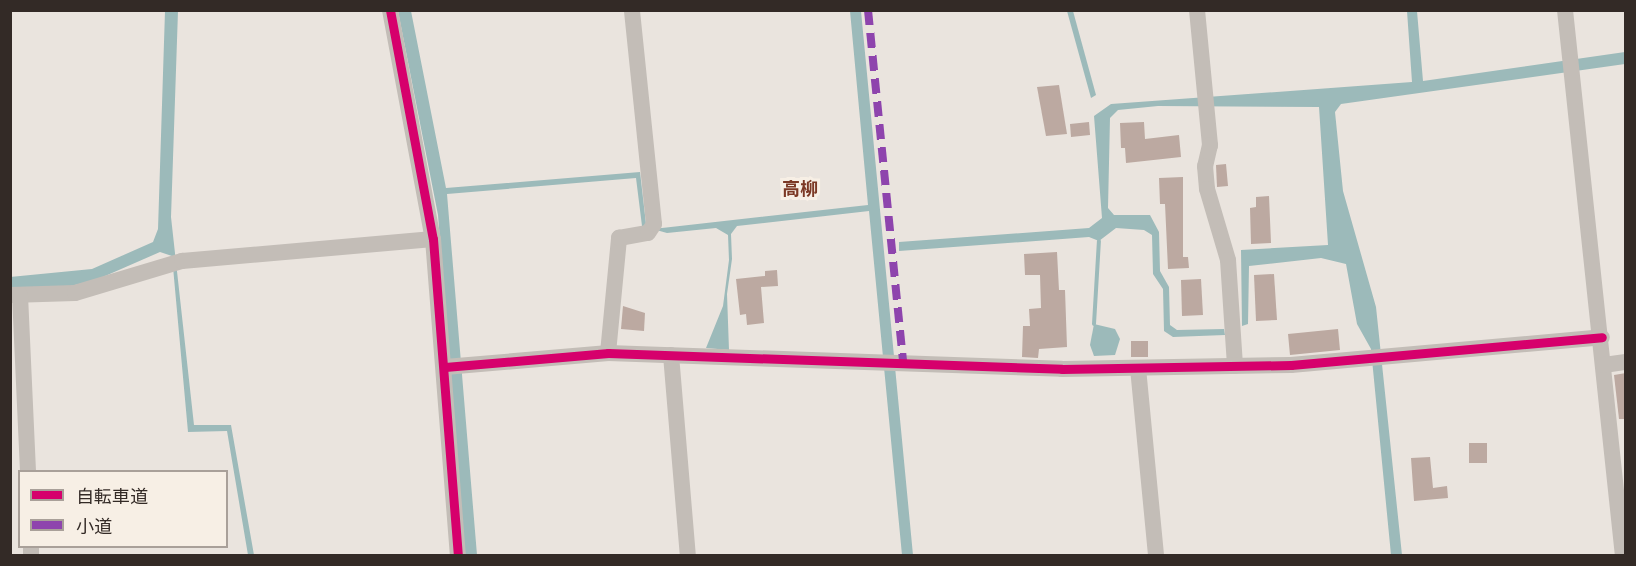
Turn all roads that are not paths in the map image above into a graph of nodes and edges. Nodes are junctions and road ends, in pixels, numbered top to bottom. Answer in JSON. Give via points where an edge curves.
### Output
{"nodes":[{"id":1,"x":390,"y":10,"type":"edge"},
{"id":2,"x":632,"y":10,"type":"edge"},
{"id":3,"x":1197,"y":10,"type":"edge"},
{"id":4,"x":1565,"y":10,"type":"edge"},
{"id":5,"x":433,"y":239,"type":"junction"},
{"id":6,"x":15,"y":295,"type":"edge"},
{"id":7,"x":1602,"y":337,"type":"junction"},
{"id":8,"x":608,"y":353,"type":"junction"},
{"id":9,"x":670,"y":355,"type":"junction"},
{"id":10,"x":1626,"y":362,"type":"edge"},
{"id":11,"x":1604,"y":365,"type":"junction"},
{"id":12,"x":1235,"y":366,"type":"junction"},
{"id":13,"x":445,"y":367,"type":"junction"},
{"id":14,"x":1138,"y":368,"type":"junction"},
{"id":15,"x":28,"y":470,"type":"edge"},
{"id":16,"x":458,"y":555,"type":"edge"},
{"id":17,"x":687,"y":555,"type":"edge"},
{"id":18,"x":1156,"y":555,"type":"edge"},
{"id":19,"x":1623,"y":555,"type":"edge"}],
"edges":[{"from":1,"to":5,"type":"street"},
{"from":2,"to":8,"type":"street","via":[[653,227],[619,238]]},
{"from":3,"to":12,"type":"street","via":[[1210,145],[1205,166],[1207,189],[1228,260]]},
{"from":4,"to":7,"type":"street"},
{"from":5,"to":6,"type":"street","via":[[176,262],[85,291]]},
{"from":5,"to":13,"type":"street"},
{"from":6,"to":15,"type":"street"},
{"from":7,"to":11,"type":"street"},
{"from":7,"to":12,"type":"street"},
{"from":8,"to":9,"type":"street"},
{"from":8,"to":13,"type":"street"},
{"from":9,"to":14,"type":"street"},
{"from":9,"to":17,"type":"street"},
{"from":10,"to":11,"type":"street"},
{"from":11,"to":19,"type":"street"},
{"from":12,"to":14,"type":"street"},
{"from":13,"to":16,"type":"street"},
{"from":14,"to":18,"type":"street"}]}
